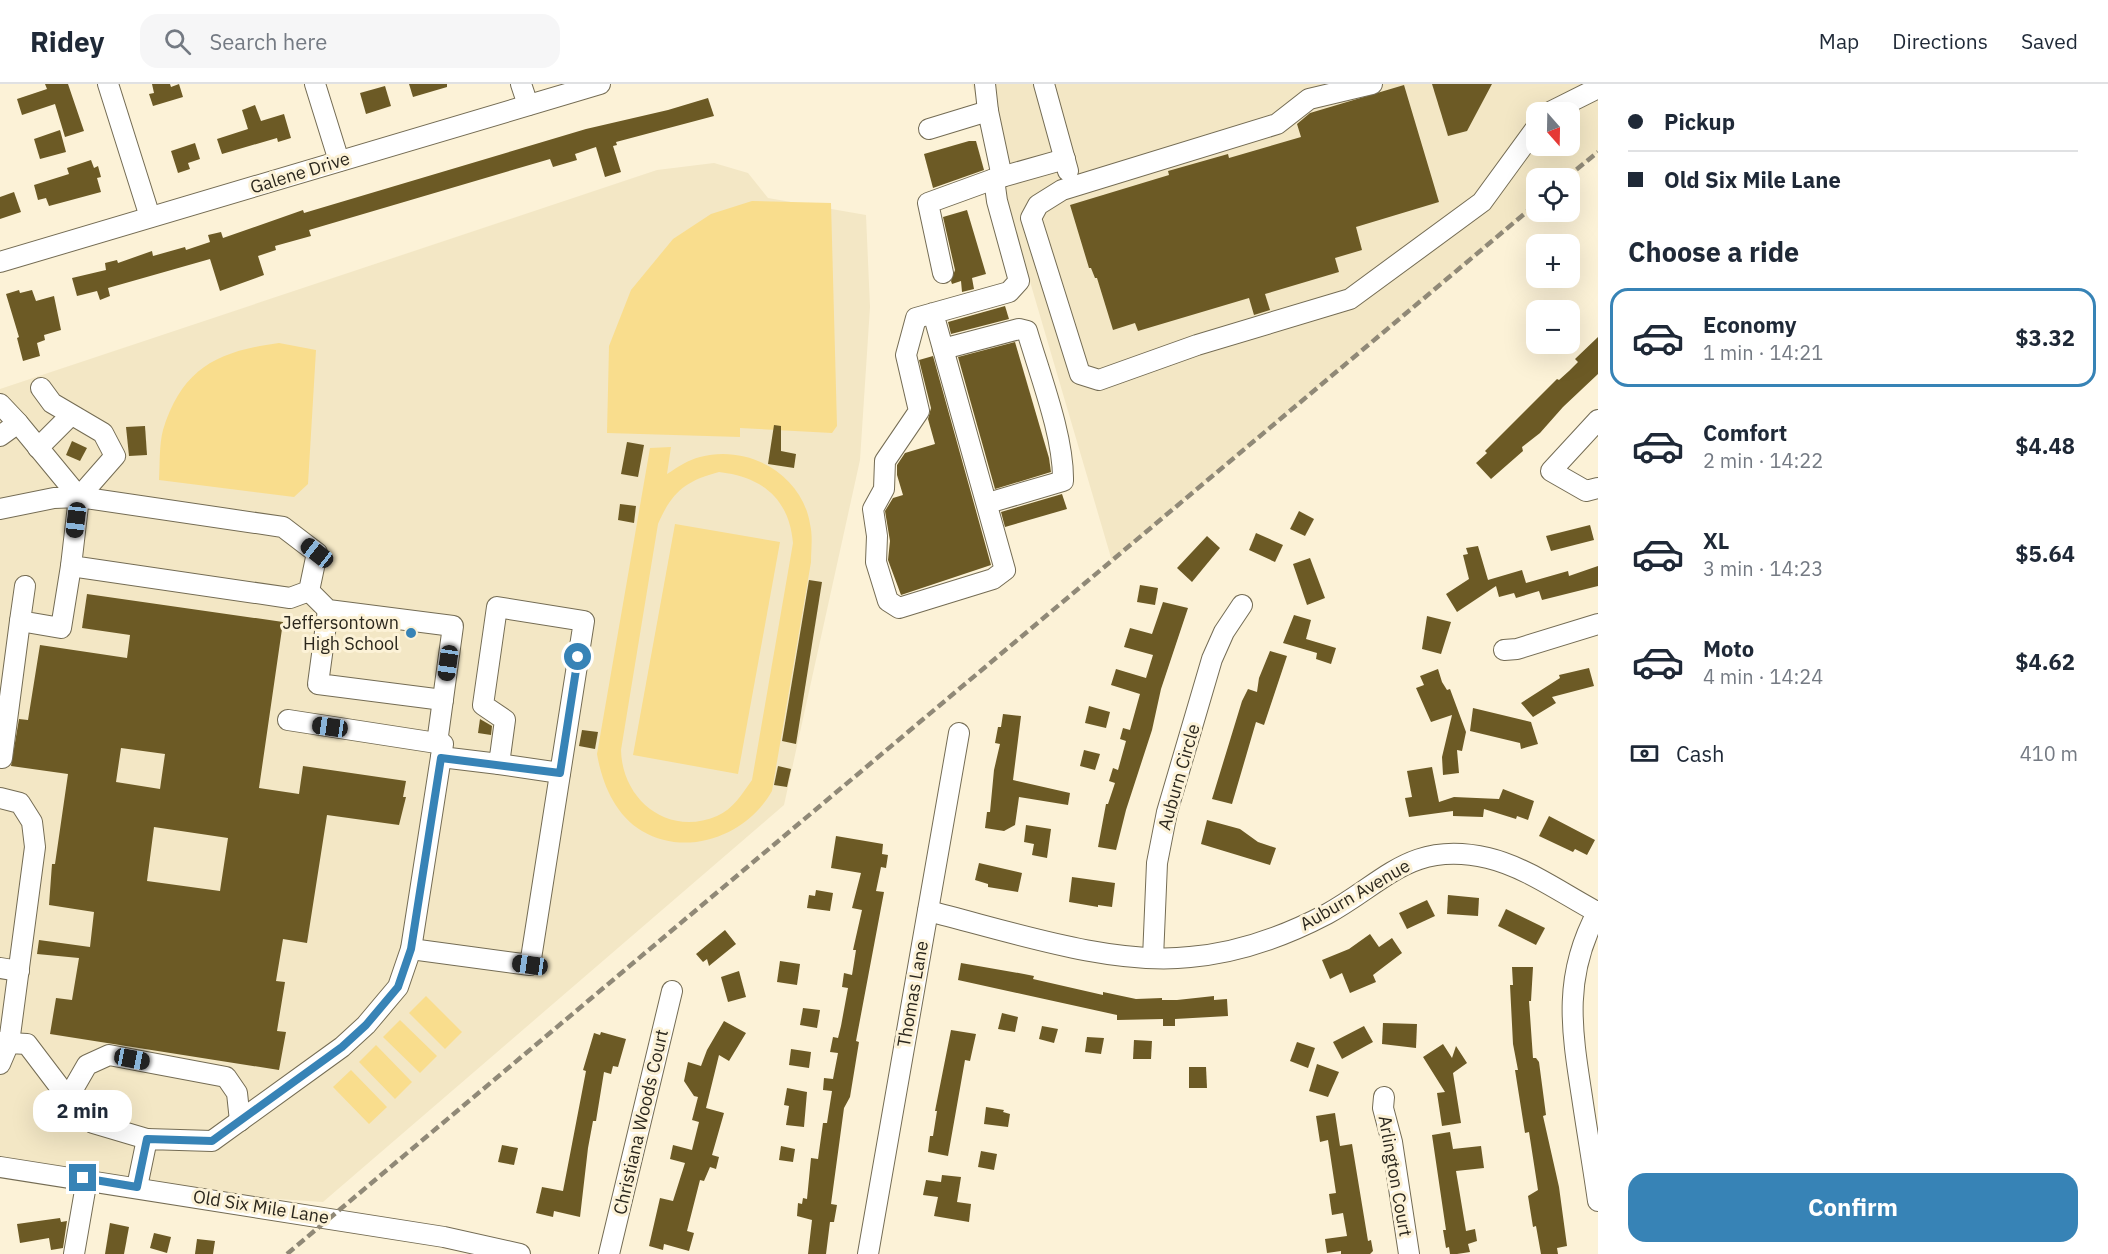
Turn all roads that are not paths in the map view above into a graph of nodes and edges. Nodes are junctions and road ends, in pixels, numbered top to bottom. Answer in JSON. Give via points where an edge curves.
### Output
{"nodes":[{"id":1,"x":108,"y":84,"type":"edge"},
{"id":2,"x":315,"y":84,"type":"edge"},
{"id":3,"x":521,"y":84,"type":"edge"},
{"id":4,"x":600,"y":84,"type":"edge"},
{"id":5,"x":985,"y":84,"type":"edge"},
{"id":6,"x":1044,"y":84,"type":"edge"},
{"id":7,"x":1372,"y":84,"type":"edge"},
{"id":8,"x":1598,"y":88,"type":"edge"},
{"id":9,"x":1570,"y":102,"type":"edge"},
{"id":10,"x":528,"y":105,"type":"junction"},
{"id":11,"x":988,"y":111,"type":"junction"},
{"id":12,"x":928,"y":129,"type":"dead end"},
{"id":13,"x":1526,"y":142,"type":"edge"},
{"id":14,"x":1065,"y":159,"type":"junction"},
{"id":15,"x":339,"y":161,"type":"junction"},
{"id":16,"x":998,"y":178,"type":"junction"},
{"id":17,"x":1072,"y":187,"type":"junction"},
{"id":18,"x":150,"y":217,"type":"junction"},
{"id":19,"x":0,"y":262,"type":"edge"},
{"id":20,"x":943,"y":273,"type":"dead end"},
{"id":21,"x":933,"y":313,"type":"junction"},
{"id":22,"x":943,"y":349,"type":"junction"},
{"id":23,"x":41,"y":388,"type":"dead end"},
{"id":24,"x":0,"y":404,"type":"edge"},
{"id":25,"x":70,"y":415,"type":"junction"},
{"id":26,"x":1598,"y":420,"type":"edge"},
{"id":27,"x":18,"y":423,"type":"junction"},
{"id":28,"x":0,"y":436,"type":"edge"},
{"id":29,"x":38,"y":448,"type":"junction"},
{"id":30,"x":1598,"y":488,"type":"edge"},
{"id":31,"x":79,"y":497,"type":"junction"},
{"id":32,"x":988,"y":503,"type":"junction"},
{"id":33,"x":0,"y":509,"type":"edge"},
{"id":34,"x":71,"y":566,"type":"junction"},
{"id":35,"x":25,"y":586,"type":"dead end"},
{"id":36,"x":309,"y":591,"type":"junction"},
{"id":37,"x":1242,"y":605,"type":"dead end"},
{"id":38,"x":328,"y":610,"type":"junction"},
{"id":39,"x":20,"y":621,"type":"junction"},
{"id":40,"x":1598,"y":624,"type":"edge"},
{"id":41,"x":1504,"y":650,"type":"dead end"},
{"id":42,"x":443,"y":700,"type":"junction"},
{"id":43,"x":288,"y":720,"type":"dead end"},
{"id":44,"x":959,"y":733,"type":"dead end"},
{"id":45,"x":439,"y":750,"type":"junction"},
{"id":46,"x":2,"y":758,"type":"dead end"},
{"id":47,"x":499,"y":764,"type":"junction"},
{"id":48,"x":560,"y":773,"type":"junction"},
{"id":49,"x":0,"y":798,"type":"edge"},
{"id":50,"x":928,"y":910,"type":"junction"},
{"id":51,"x":1598,"y":912,"type":"edge"},
{"id":52,"x":411,"y":949,"type":"junction"},
{"id":53,"x":1153,"y":958,"type":"junction"},
{"id":54,"x":10,"y":969,"type":"edge"},
{"id":55,"x":672,"y":991,"type":"dead end"},
{"id":56,"x":7,"y":1013,"type":"edge"},
{"id":57,"x":5,"y":1043,"type":"edge"},
{"id":58,"x":0,"y":1064,"type":"edge"},
{"id":59,"x":1384,"y":1097,"type":"dead end"},
{"id":60,"x":68,"y":1098,"type":"junction"},
{"id":61,"x":240,"y":1121,"type":"junction"},
{"id":62,"x":147,"y":1139,"type":"junction"},
{"id":63,"x":0,"y":1167,"type":"edge"},
{"id":64,"x":87,"y":1179,"type":"junction"},
{"id":65,"x":137,"y":1187,"type":"junction"},
{"id":66,"x":1598,"y":1201,"type":"edge"},
{"id":67,"x":481,"y":1249,"type":"edge"},
{"id":68,"x":74,"y":1254,"type":"edge"},
{"id":69,"x":520,"y":1254,"type":"edge"},
{"id":70,"x":609,"y":1254,"type":"edge"},
{"id":71,"x":868,"y":1254,"type":"edge"},
{"id":72,"x":1410,"y":1254,"type":"edge"}],
"edges":[{"from":1,"to":18,"type":"street"},
{"from":2,"to":15,"type":"street"},
{"from":3,"to":10,"type":"street"},
{"from":4,"to":10,"type":"street","name":"Galene Drive"},
{"from":5,"to":11,"type":"street"},
{"from":6,"to":14,"type":"street"},
{"from":7,"to":17,"type":"street","via":[[1308,99],[1278,124]]},
{"from":8,"to":9,"type":"street"},
{"from":10,"to":15,"type":"street","name":"Galene Drive"},
{"from":11,"to":12,"type":"street"},
{"from":11,"to":16,"type":"street"},
{"from":13,"to":17,"type":"street","via":[[1482,202],[1350,299],[1197,345],[1099,380],[1080,374],[1031,218],[1038,205]]},
{"from":14,"to":16,"type":"street"},
{"from":14,"to":17,"type":"street"},
{"from":15,"to":18,"type":"street","name":"Galene Drive"},
{"from":16,"to":20,"type":"street","via":[[927,203]]},
{"from":16,"to":21,"type":"street","via":[[997,201],[1019,281],[1009,292]]},
{"from":18,"to":19,"type":"street","name":"Galene Drive"},
{"from":21,"to":22,"type":"street"},
{"from":21,"to":32,"type":"street","via":[[915,318],[906,355],[919,411],[885,461],[884,489],[873,509],[876,562],[888,601],[899,608],[993,579],[1005,570]]},
{"from":22,"to":32,"type":"street"},
{"from":22,"to":32,"type":"street","via":[[1019,330],[1027,332],[1064,464],[1063,481]]},
{"from":23,"to":25,"type":"street","via":[[52,403]]},
{"from":24,"to":27,"type":"street"},
{"from":25,"to":29,"type":"street"},
{"from":25,"to":31,"type":"street","via":[[103,433],[115,456]]},
{"from":26,"to":30,"type":"street","via":[[1551,471],[1586,491]]},
{"from":27,"to":28,"type":"street"},
{"from":27,"to":29,"type":"street"},
{"from":29,"to":31,"type":"street"},
{"from":31,"to":33,"type":"street"},
{"from":31,"to":34,"type":"street"},
{"from":31,"to":36,"type":"street","via":[[283,526],[317,553]]},
{"from":34,"to":36,"type":"street","via":[[290,598]]},
{"from":34,"to":39,"type":"street","via":[[61,628]]},
{"from":35,"to":39,"type":"street"},
{"from":36,"to":38,"type":"street"},
{"from":37,"to":53,"type":"street","name":"Auburn Circle","via":[[1212,659],[1167,812],[1157,863]]},
{"from":38,"to":42,"type":"street","via":[[453,626]]},
{"from":38,"to":42,"type":"street","via":[[318,684]]},
{"from":39,"to":46,"type":"street"},
{"from":40,"to":41,"type":"street"},
{"from":42,"to":45,"type":"street"},
{"from":43,"to":45,"type":"street"},
{"from":44,"to":50,"type":"street","name":"Thomas Lane"},
{"from":45,"to":47,"type":"street"},
{"from":45,"to":52,"type":"street"},
{"from":47,"to":48,"type":"street"},
{"from":47,"to":48,"type":"street","via":[[506,720],[483,705],[497,607],[584,621]]},
{"from":48,"to":52,"type":"street","via":[[530,965]]},
{"from":49,"to":54,"type":"street","via":[[20,803],[32,822],[34,847]]},
{"from":50,"to":53,"type":"street","name":"Auburn Avenue","via":[[1092,950]]},
{"from":50,"to":71,"type":"street","name":"Thomas Lane"},
{"from":51,"to":53,"type":"street","name":"Auburn Avenue","via":[[1502,862],[1452,854],[1399,867],[1329,913],[1280,936],[1232,951],[1189,958]]},
{"from":51,"to":66,"type":"street","via":[[1578,956],[1571,999],[1574,1046]]},
{"from":52,"to":61,"type":"street","via":[[398,987],[366,1025]]},
{"from":54,"to":56,"type":"street"},
{"from":55,"to":70,"type":"street","name":"Christiana Woods Court"},
{"from":56,"to":57,"type":"street"},
{"from":57,"to":58,"type":"street"},
{"from":57,"to":60,"type":"street","via":[[27,1044]]},
{"from":59,"to":72,"type":"street","name":"Arlington Court"},
{"from":60,"to":61,"type":"street","via":[[87,1065],[109,1055],[226,1077],[237,1093]]},
{"from":60,"to":62,"type":"street","via":[[93,1123]]},
{"from":61,"to":62,"type":"street","via":[[212,1141]]},
{"from":62,"to":65,"type":"street"},
{"from":63,"to":64,"type":"street","name":"Old Six Mile Lane"},
{"from":64,"to":65,"type":"street","name":"Old Six Mile Lane"},
{"from":64,"to":68,"type":"street"},
{"from":65,"to":67,"type":"street","name":"Old Six Mile Lane"},
{"from":67,"to":69,"type":"street","name":"Old Six Mile Lane"}]}
